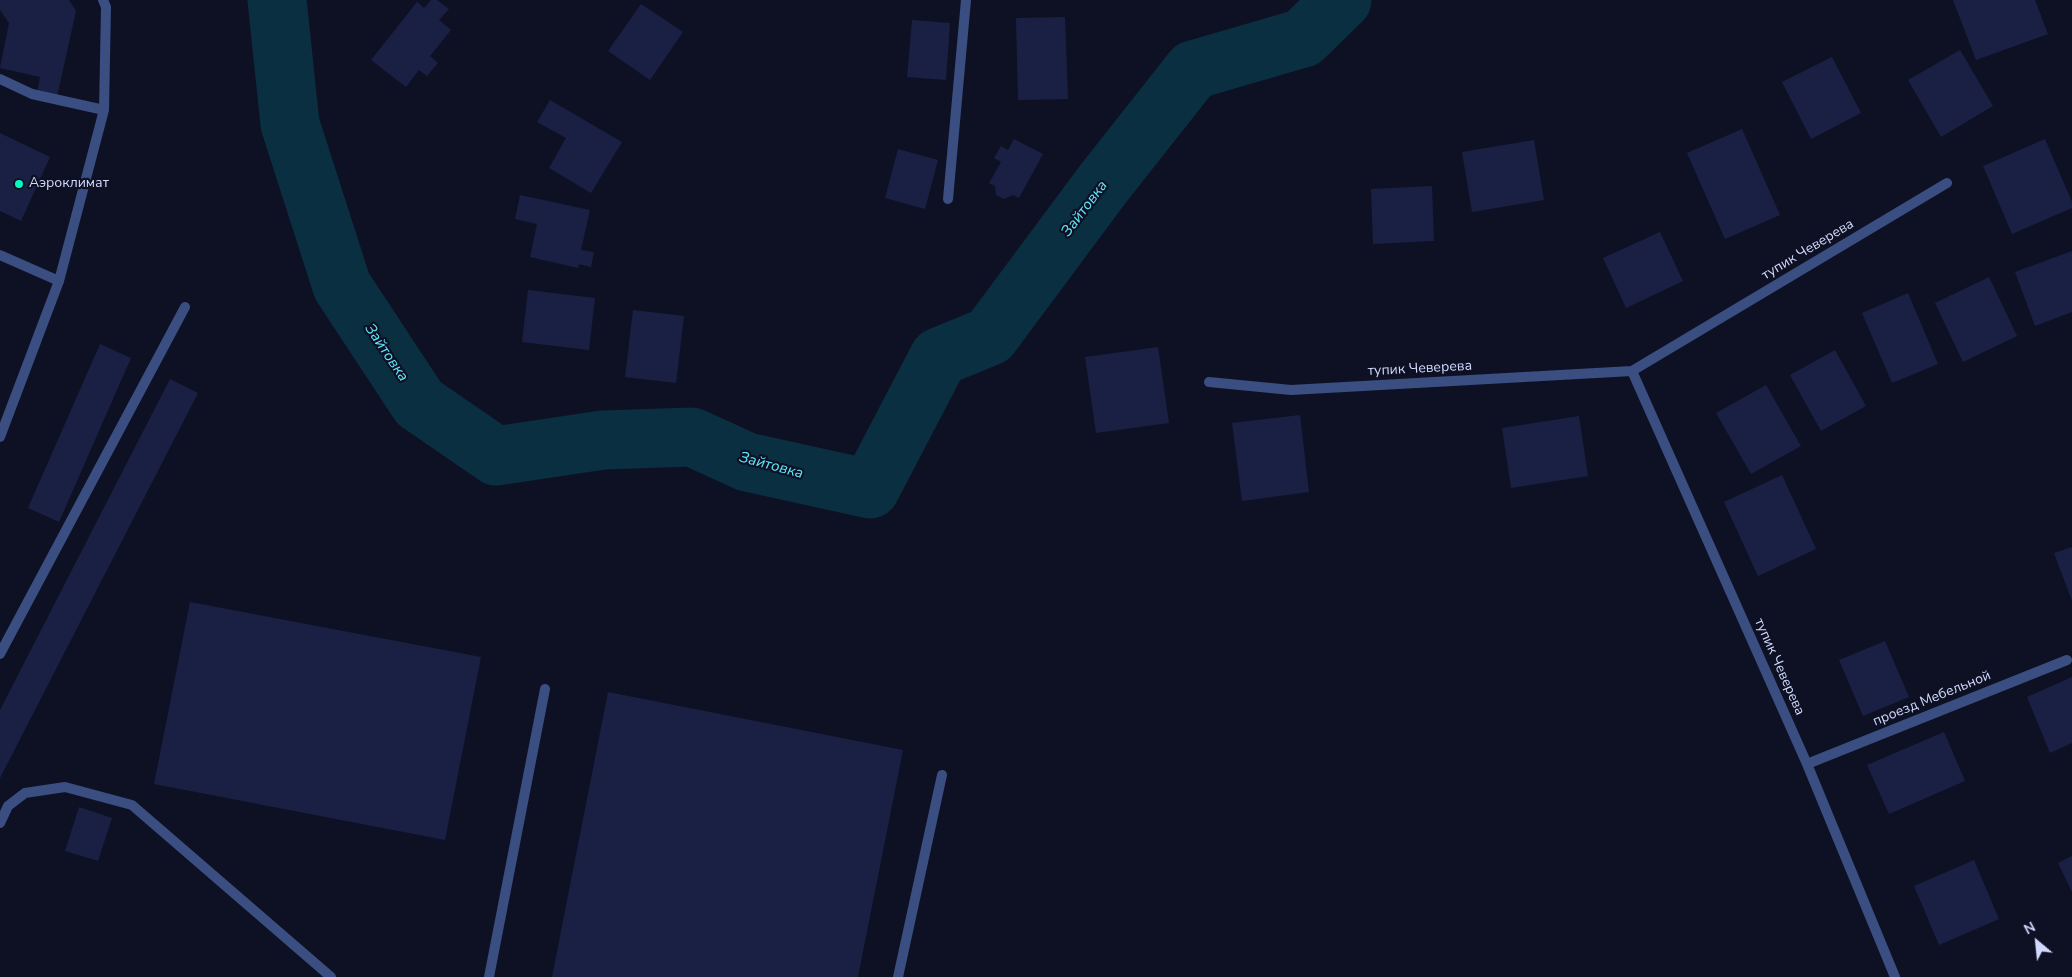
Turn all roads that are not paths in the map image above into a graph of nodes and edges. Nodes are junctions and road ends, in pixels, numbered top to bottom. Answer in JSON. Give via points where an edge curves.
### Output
{"nodes":[{"id":1,"x":103,"y":0,"type":"edge"},
{"id":2,"x":966,"y":0,"type":"edge"},
{"id":3,"x":0,"y":79,"type":"edge"},
{"id":4,"x":104,"y":110,"type":"junction"},
{"id":5,"x":1947,"y":183,"type":"dead end"},
{"id":6,"x":948,"y":199,"type":"dead end"},
{"id":7,"x":0,"y":255,"type":"edge"},
{"id":8,"x":59,"y":281,"type":"junction"},
{"id":9,"x":185,"y":307,"type":"dead end"},
{"id":10,"x":1632,"y":371,"type":"junction"},
{"id":11,"x":1208,"y":382,"type":"dead end"},
{"id":12,"x":0,"y":437,"type":"edge"},
{"id":13,"x":0,"y":654,"type":"edge"},
{"id":14,"x":2067,"y":660,"type":"dead end"},
{"id":15,"x":545,"y":689,"type":"dead end"},
{"id":16,"x":1807,"y":764,"type":"junction"},
{"id":17,"x":942,"y":775,"type":"dead end"},
{"id":18,"x":0,"y":823,"type":"edge"},
{"id":19,"x":330,"y":977,"type":"edge"},
{"id":20,"x":489,"y":977,"type":"edge"},
{"id":21,"x":898,"y":977,"type":"edge"},
{"id":22,"x":1895,"y":977,"type":"edge"}],
"edges":[{"from":1,"to":4,"type":"street","via":[[106,8]]},
{"from":2,"to":6,"type":"street"},
{"from":3,"to":4,"type":"street","via":[[32,94]]},
{"from":4,"to":8,"type":"street"},
{"from":5,"to":10,"type":"street","name":"тупик Чеверева"},
{"from":7,"to":8,"type":"street"},
{"from":8,"to":12,"type":"street"},
{"from":9,"to":13,"type":"street"},
{"from":10,"to":11,"type":"street","name":"тупик Чеверева","via":[[1291,390]]},
{"from":10,"to":16,"type":"street","name":"тупик Чеверева"},
{"from":14,"to":16,"type":"street","name":"проезд Мебельной"},
{"from":15,"to":20,"type":"street"},
{"from":16,"to":22,"type":"street","name":"тупик Чеверева"},
{"from":17,"to":21,"type":"street"},
{"from":18,"to":19,"type":"street","via":[[8,806],[25,793],[65,788],[132,805]]}]}
